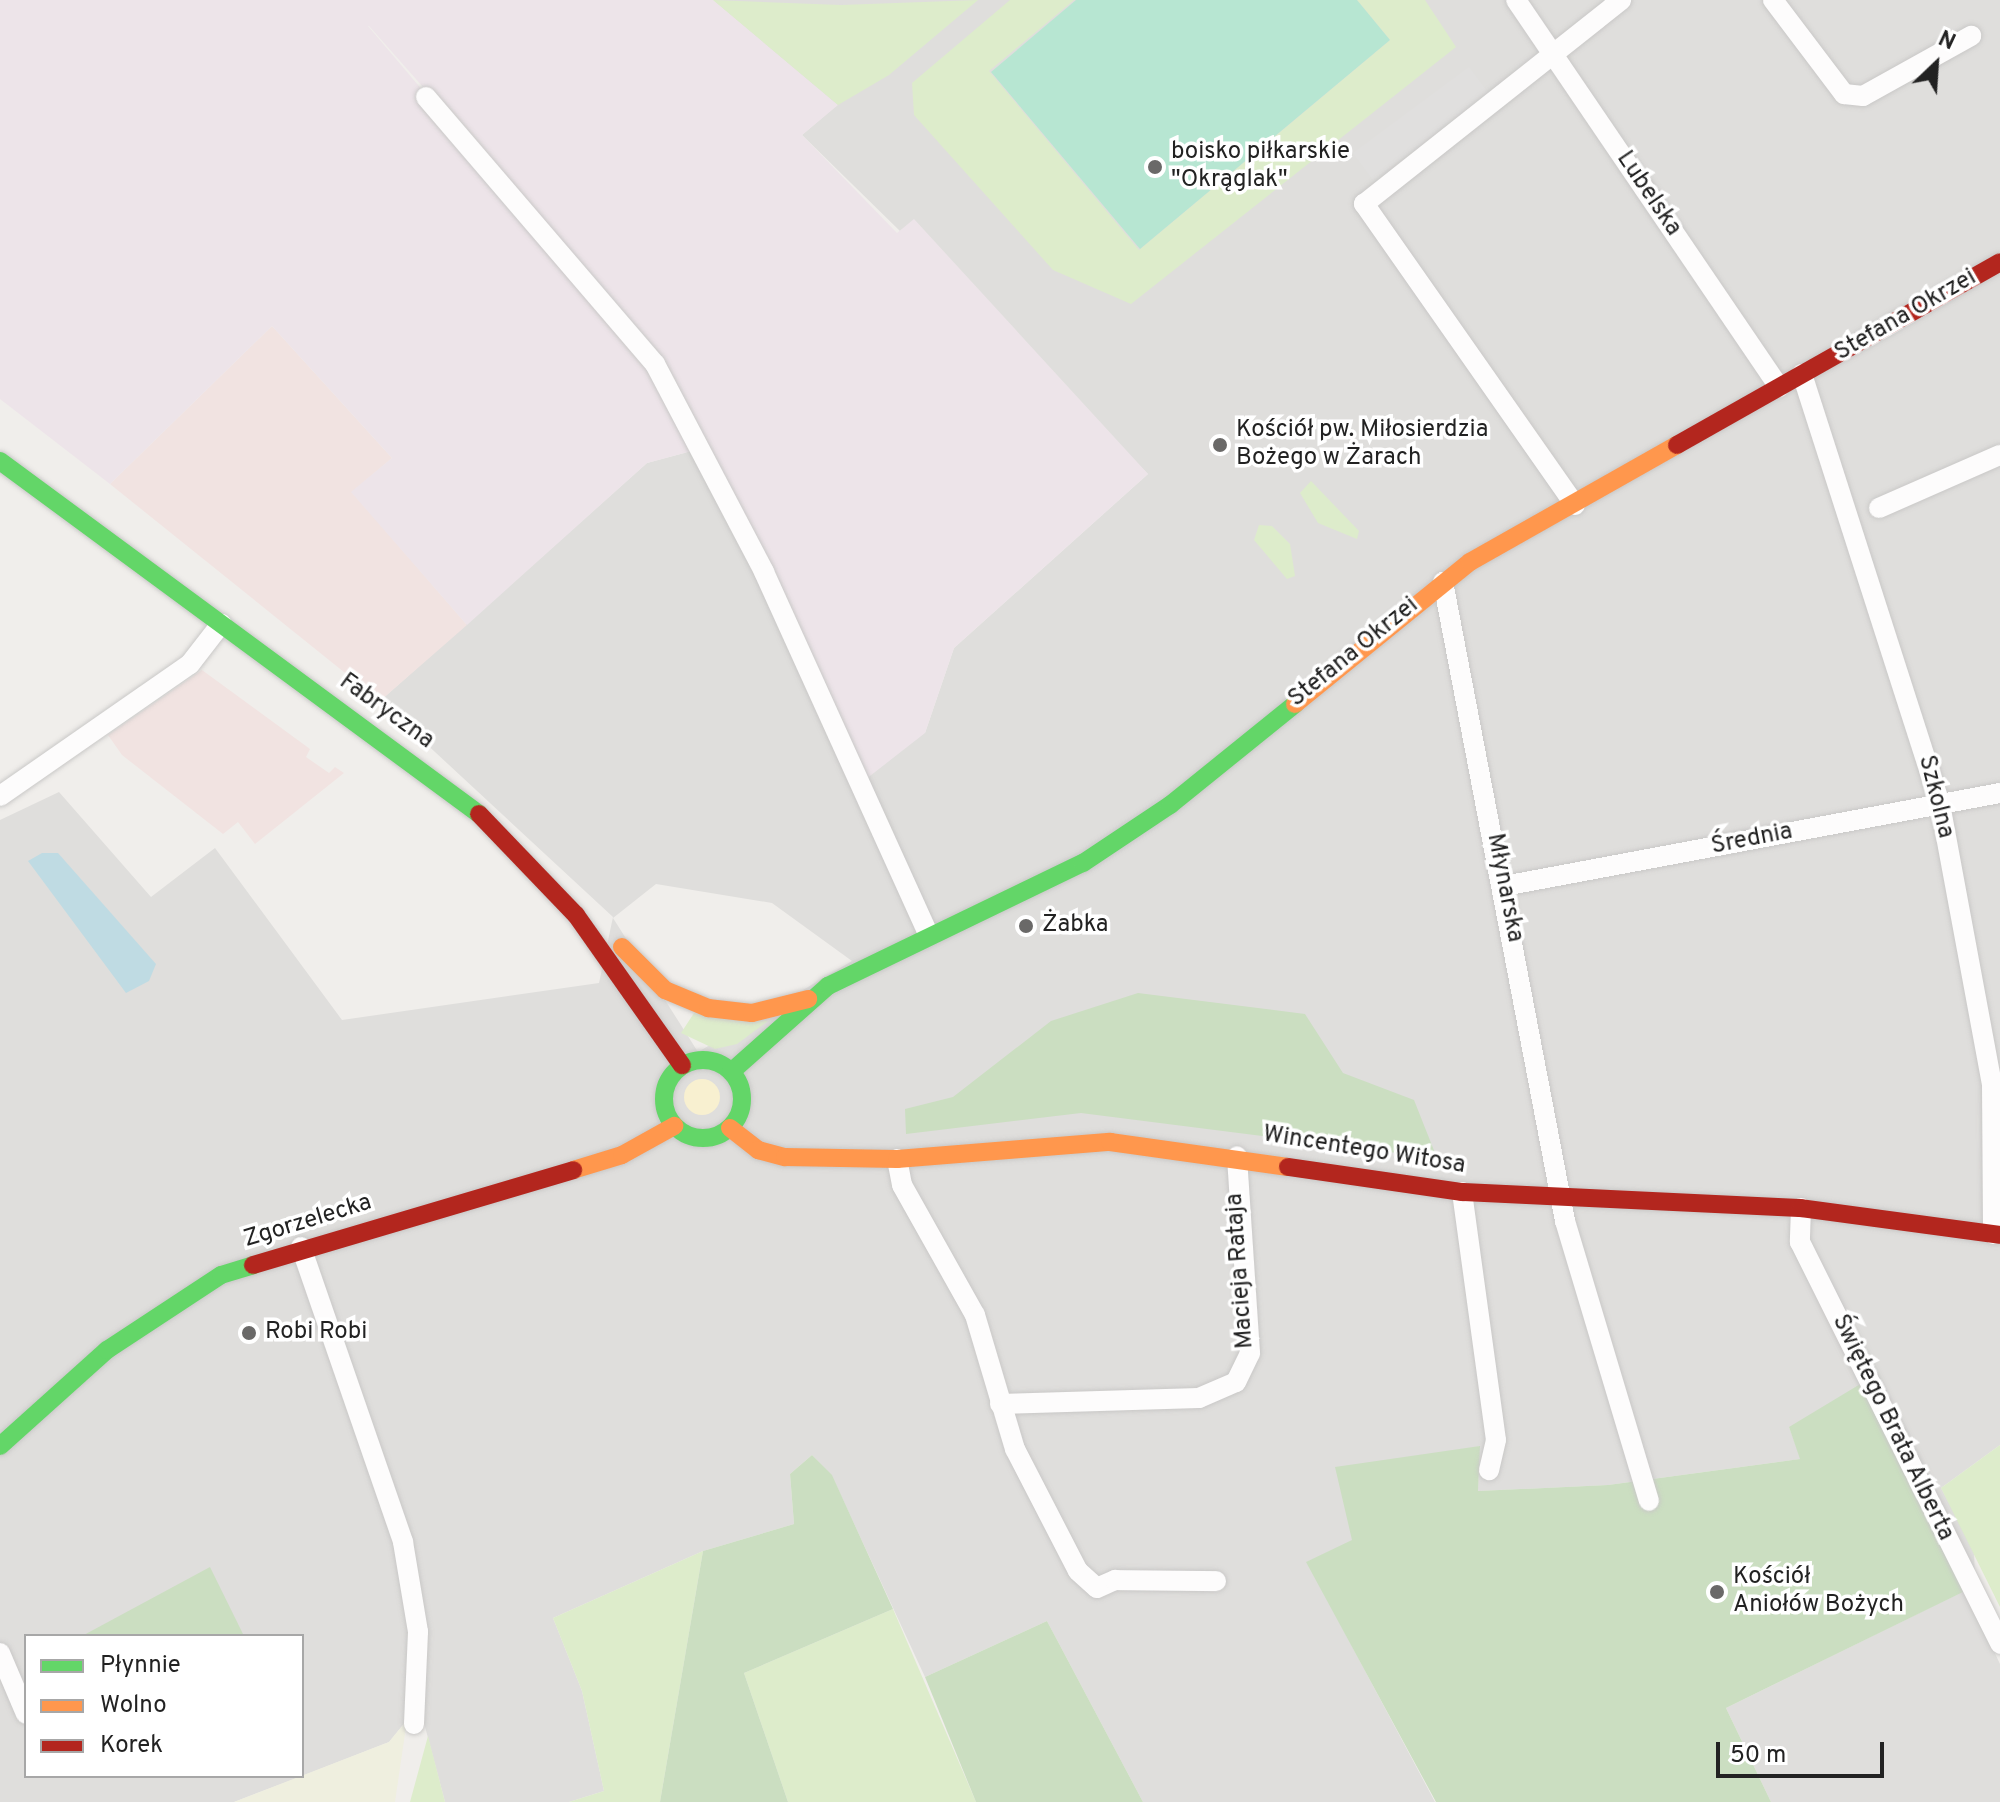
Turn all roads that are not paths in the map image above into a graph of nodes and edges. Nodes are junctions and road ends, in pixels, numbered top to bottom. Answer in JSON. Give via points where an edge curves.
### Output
{"nodes":[{"id":1,"x":1516,"y":0,"type":"edge"},
{"id":2,"x":1621,"y":0,"type":"edge"},
{"id":3,"x":1773,"y":0,"type":"edge"},
{"id":4,"x":1971,"y":36,"type":"dead end"},
{"id":5,"x":1552,"y":52,"type":"junction"},
{"id":6,"x":426,"y":97,"type":"dead end"},
{"id":7,"x":2000,"y":262,"type":"edge"},
{"id":8,"x":1802,"y":374,"type":"junction"},
{"id":9,"x":1779,"y":387,"type":"junction"},
{"id":10,"x":2000,"y":455,"type":"edge"},
{"id":11,"x":0,"y":461,"type":"edge"},
{"id":12,"x":1575,"y":505,"type":"junction"},
{"id":13,"x":1879,"y":508,"type":"dead end"},
{"id":14,"x":1443,"y":582,"type":"junction"},
{"id":15,"x":221,"y":624,"type":"junction"},
{"id":16,"x":2000,"y":793,"type":"edge"},
{"id":17,"x":0,"y":796,"type":"edge"},
{"id":18,"x":1940,"y":804,"type":"junction"},
{"id":19,"x":1504,"y":886,"type":"junction"},
{"id":20,"x":570,"y":907,"type":"junction"},
{"id":21,"x":928,"y":934,"type":"junction"},
{"id":22,"x":813,"y":997,"type":"junction"},
{"id":23,"x":682,"y":1065,"type":"junction"},
{"id":24,"x":731,"y":1072,"type":"junction"},
{"id":25,"x":674,"y":1126,"type":"junction"},
{"id":26,"x":730,"y":1128,"type":"junction"},
{"id":27,"x":1237,"y":1156,"type":"junction"},
{"id":28,"x":897,"y":1159,"type":"junction"},
{"id":29,"x":1462,"y":1192,"type":"junction"},
{"id":30,"x":1560,"y":1195,"type":"junction"},
{"id":31,"x":1801,"y":1208,"type":"junction"},
{"id":32,"x":1997,"y":1234,"type":"edge"},
{"id":33,"x":301,"y":1247,"type":"junction"},
{"id":34,"x":1000,"y":1404,"type":"junction"},
{"id":35,"x":0,"y":1446,"type":"edge"},
{"id":36,"x":1489,"y":1470,"type":"dead end"},
{"id":37,"x":1649,"y":1501,"type":"dead end"},
{"id":38,"x":1216,"y":1581,"type":"dead end"},
{"id":39,"x":2000,"y":1644,"type":"edge"},
{"id":40,"x":0,"y":1653,"type":"edge"},
{"id":41,"x":24,"y":1709,"type":"edge"},
{"id":42,"x":414,"y":1724,"type":"dead end"}],
"edges":[{"from":1,"to":5,"type":"street","name":"Lubelska"},
{"from":2,"to":5,"type":"street"},
{"from":3,"to":4,"type":"street","via":[[1844,94],[1863,96]]},
{"from":5,"to":9,"type":"street","name":"Lubelska"},
{"from":5,"to":12,"type":"street","via":[[1538,72],[1367,198],[1365,211]]},
{"from":6,"to":21,"type":"street","via":[[655,364],[764,572]]},
{"from":7,"to":8,"type":"street","name":"Stefana Okrzei"},
{"from":8,"to":9,"type":"street","name":"Stefana Okrzei"},
{"from":8,"to":18,"type":"street","name":"Szkolna"},
{"from":9,"to":12,"type":"street","name":"Stefana Okrzei"},
{"from":10,"to":13,"type":"street"},
{"from":11,"to":15,"type":"street","name":"Fabryczna"},
{"from":12,"to":14,"type":"street","name":"Stefana Okrzei"},
{"from":14,"to":19,"type":"street","name":"Młynarska"},
{"from":14,"to":21,"type":"street","name":"Stefana Okrzei","via":[[1170,805],[1083,863]]},
{"from":15,"to":17,"type":"street","via":[[190,664]]},
{"from":15,"to":20,"type":"street","name":"Fabryczna","via":[[425,769],[493,824]]},
{"from":16,"to":18,"type":"street","name":"Średnia"},
{"from":18,"to":19,"type":"street","name":"Średnia"},
{"from":18,"to":32,"type":"street","name":"Szkolna","via":[[1992,1084]]},
{"from":19,"to":30,"type":"street","name":"Młynarska"},
{"from":20,"to":22,"type":"street","via":[[602,927],[645,975],[688,1002],[752,1013]]},
{"from":20,"to":23,"type":"street","name":"Fabryczna"},
{"from":21,"to":22,"type":"street","name":"Stefana Okrzei"},
{"from":22,"to":24,"type":"street","name":"Stefana Okrzei"},
{"from":23,"to":24,"type":"street","via":[[708,1060]]},
{"from":23,"to":25,"type":"street","via":[[663,1094]]},
{"from":24,"to":26,"type":"street","via":[[742,1094]]},
{"from":25,"to":26,"type":"street","via":[[706,1138]]},
{"from":25,"to":33,"type":"street","name":"Zgorzelecka","via":[[652,1143],[563,1174]]},
{"from":26,"to":28,"type":"street","name":"Wincentego Witosa","via":[[758,1150],[785,1157]]},
{"from":27,"to":28,"type":"street","name":"Wincentego Witosa","via":[[1110,1142]]},
{"from":27,"to":29,"type":"street","name":"Wincentego Witosa"},
{"from":27,"to":34,"type":"street","name":"Macieja Rataja","via":[[1250,1353],[1236,1382],[1199,1398]]},
{"from":28,"to":34,"type":"street","via":[[902,1185],[975,1315]]},
{"from":29,"to":30,"type":"street","name":"Wincentego Witosa"},
{"from":29,"to":36,"type":"street","via":[[1496,1440]]},
{"from":30,"to":31,"type":"street","name":"Wincentego Witosa"},
{"from":30,"to":37,"type":"street","name":"Młynarska"},
{"from":31,"to":32,"type":"street","name":"Wincentego Witosa"},
{"from":31,"to":39,"type":"street","name":"Świętego Brata Alberta","via":[[1800,1242]]},
{"from":33,"to":35,"type":"street","name":"Zgorzelecka","via":[[175,1299]]},
{"from":33,"to":42,"type":"street","via":[[403,1542],[418,1632]]},
{"from":34,"to":38,"type":"street","via":[[1078,1571],[1097,1588],[1115,1580]]},
{"from":40,"to":41,"type":"street"}]}
